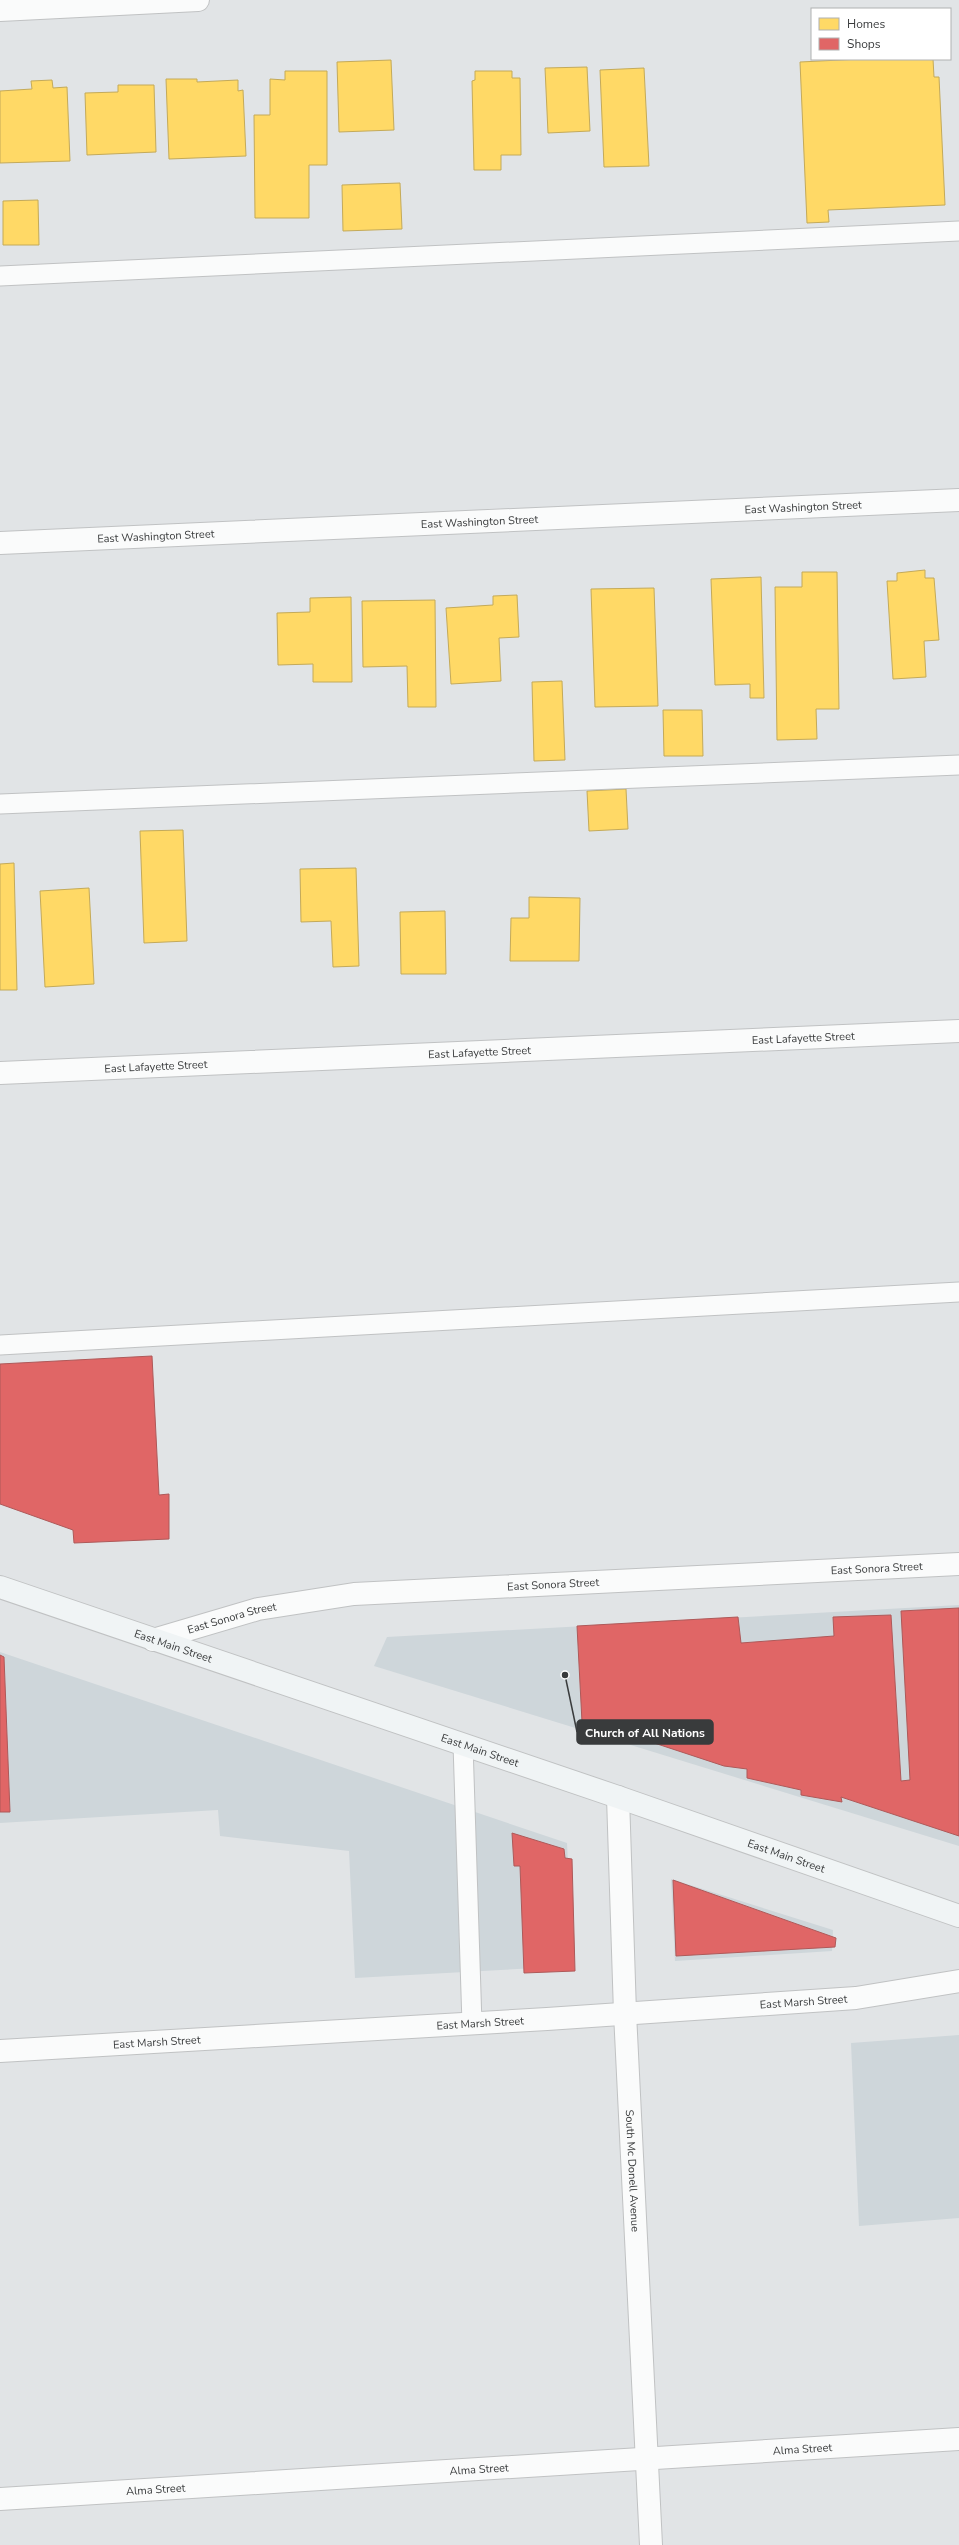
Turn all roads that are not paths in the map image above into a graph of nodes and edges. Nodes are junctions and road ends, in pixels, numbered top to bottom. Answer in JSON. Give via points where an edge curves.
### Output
{"nodes":[{"id":1,"x":198,"y":0,"type":"edge"},
{"id":2,"x":0,"y":10,"type":"edge"},
{"id":3,"x":959,"y":231,"type":"edge"},
{"id":4,"x":0,"y":276,"type":"edge"},
{"id":5,"x":959,"y":500,"type":"edge"},
{"id":6,"x":0,"y":543,"type":"edge"},
{"id":7,"x":959,"y":765,"type":"edge"},
{"id":8,"x":0,"y":804,"type":"edge"},
{"id":9,"x":959,"y":1031,"type":"edge"},
{"id":10,"x":0,"y":1073,"type":"edge"},
{"id":11,"x":959,"y":1292,"type":"edge"},
{"id":12,"x":0,"y":1344,"type":"edge"},
{"id":13,"x":959,"y":1564,"type":"edge"},
{"id":14,"x":0,"y":1587,"type":"edge"},
{"id":15,"x":154,"y":1640,"type":"junction"},
{"id":16,"x":463,"y":1744,"type":"junction"},
{"id":17,"x":618,"y":1797,"type":"junction"},
{"id":18,"x":959,"y":1916,"type":"edge"},
{"id":19,"x":959,"y":1981,"type":"edge"},
{"id":20,"x":625,"y":2013,"type":"junction"},
{"id":21,"x":472,"y":2024,"type":"junction"},
{"id":22,"x":0,"y":2051,"type":"edge"},
{"id":23,"x":959,"y":2439,"type":"edge"},
{"id":24,"x":647,"y":2458,"type":"junction"},
{"id":25,"x":0,"y":2499,"type":"edge"},
{"id":26,"x":651,"y":2545,"type":"edge"}],
"edges":[{"from":1,"to":2,"type":"street"},
{"from":3,"to":4,"type":"lane"},
{"from":5,"to":6,"type":"street","name":"East Washington Street"},
{"from":7,"to":8,"type":"lane"},
{"from":9,"to":10,"type":"street","name":"East Lafayette Street"},
{"from":11,"to":12,"type":"lane"},
{"from":13,"to":15,"type":"street","name":"East Sonora Street","via":[[354,1594],[258,1609]]},
{"from":14,"to":15,"type":"main road","name":"East Main Street"},
{"from":15,"to":16,"type":"main road","name":"East Main Street"},
{"from":16,"to":17,"type":"main road","name":"East Main Street"},
{"from":16,"to":21,"type":"lane"},
{"from":17,"to":18,"type":"main road","name":"East Main Street"},
{"from":17,"to":20,"type":"street","name":"South Mc Donell Avenue"},
{"from":19,"to":20,"type":"street","name":"East Marsh Street","via":[[856,1998]]},
{"from":20,"to":21,"type":"street","name":"East Marsh Street"},
{"from":20,"to":24,"type":"street","name":"South Mc Donell Avenue"},
{"from":21,"to":22,"type":"street","name":"East Marsh Street"},
{"from":23,"to":24,"type":"street","name":"Alma Street"},
{"from":24,"to":25,"type":"street","name":"Alma Street"},
{"from":24,"to":26,"type":"street","name":"South Mc Donell Avenue"}]}
